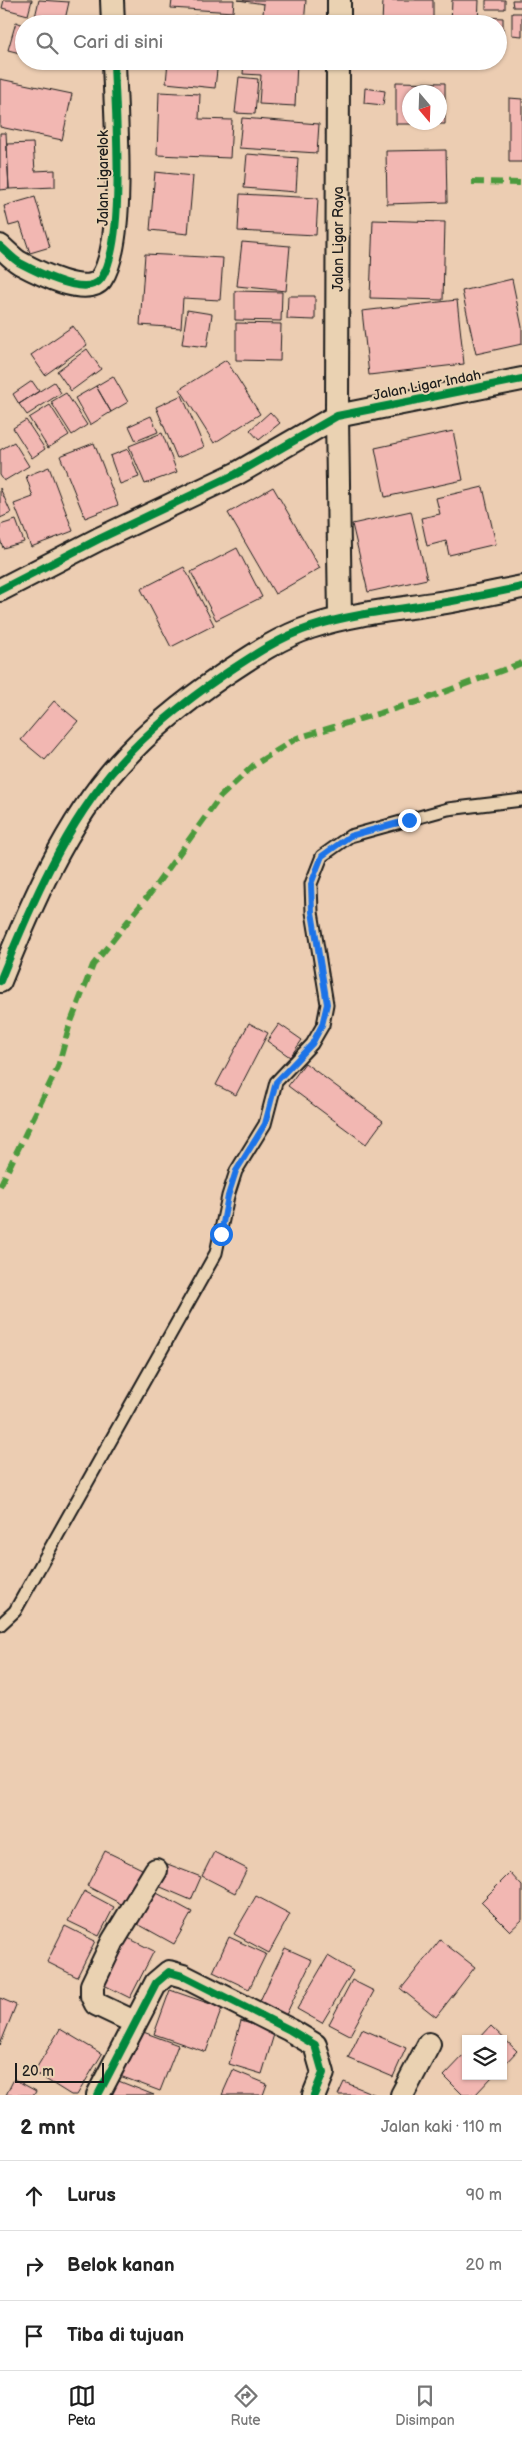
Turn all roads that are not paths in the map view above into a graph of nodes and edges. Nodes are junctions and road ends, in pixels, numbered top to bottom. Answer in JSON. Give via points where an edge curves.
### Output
{"nodes":[{"id":1,"x":112,"y":0,"type":"edge"},
{"id":2,"x":339,"y":0,"type":"edge"},
{"id":3,"x":113,"y":15,"type":"edge"},
{"id":4,"x":339,"y":15,"type":"edge"},
{"id":5,"x":114,"y":70,"type":"edge"},
{"id":6,"x":338,"y":70,"type":"edge"},
{"id":7,"x":0,"y":246,"type":"edge"},
{"id":8,"x":522,"y":379,"type":"edge"},
{"id":9,"x":337,"y":416,"type":"junction"},
{"id":10,"x":522,"y":587,"type":"edge"},
{"id":11,"x":0,"y":590,"type":"edge"},
{"id":12,"x":340,"y":618,"type":"junction"},
{"id":13,"x":522,"y":800,"type":"edge"},
{"id":14,"x":0,"y":982,"type":"edge"},
{"id":15,"x":0,"y":1625,"type":"edge"},
{"id":16,"x":156,"y":1870,"type":"dead end"},
{"id":17,"x":134,"y":2022,"type":"junction"},
{"id":18,"x":429,"y":2044,"type":"dead end"},
{"id":19,"x":98,"y":2095,"type":"edge"},
{"id":20,"x":314,"y":2095,"type":"edge"},
{"id":21,"x":402,"y":2095,"type":"edge"}],
"edges":[{"from":1,"to":3,"type":"street"},
{"from":2,"to":4,"type":"street"},
{"from":5,"to":7,"type":"street","name":"Jalan Ligarelok","via":[[115,235],[109,261],[100,280],[90,286],[49,277],[19,262]]},
{"from":6,"to":9,"type":"street","name":"Jalan Ligar Raya"},
{"from":8,"to":9,"type":"street","name":"Jalan Ligar Indah"},
{"from":9,"to":11,"type":"street","name":"Jalan Ligar Indah","via":[[236,474]]},
{"from":9,"to":12,"type":"street","name":"Jalan Ligar Raya"},
{"from":10,"to":12,"type":"street"},
{"from":12,"to":14,"type":"street","via":[[276,641],[241,664],[193,696],[119,764],[89,801],[44,881]]},
{"from":13,"to":15,"type":"lane","via":[[448,809],[350,836],[322,856],[311,884],[312,912],[327,1004],[322,1025],[312,1044],[276,1082],[265,1124],[236,1171],[216,1253],[15,1611]]},
{"from":16,"to":17,"type":"street","via":[[113,1941],[92,1985],[96,2004]]},
{"from":17,"to":19,"type":"street"},
{"from":17,"to":20,"type":"street","via":[[156,1983],[169,1972],[176,1973],[315,2045],[323,2074]]},
{"from":18,"to":21,"type":"street"}]}
